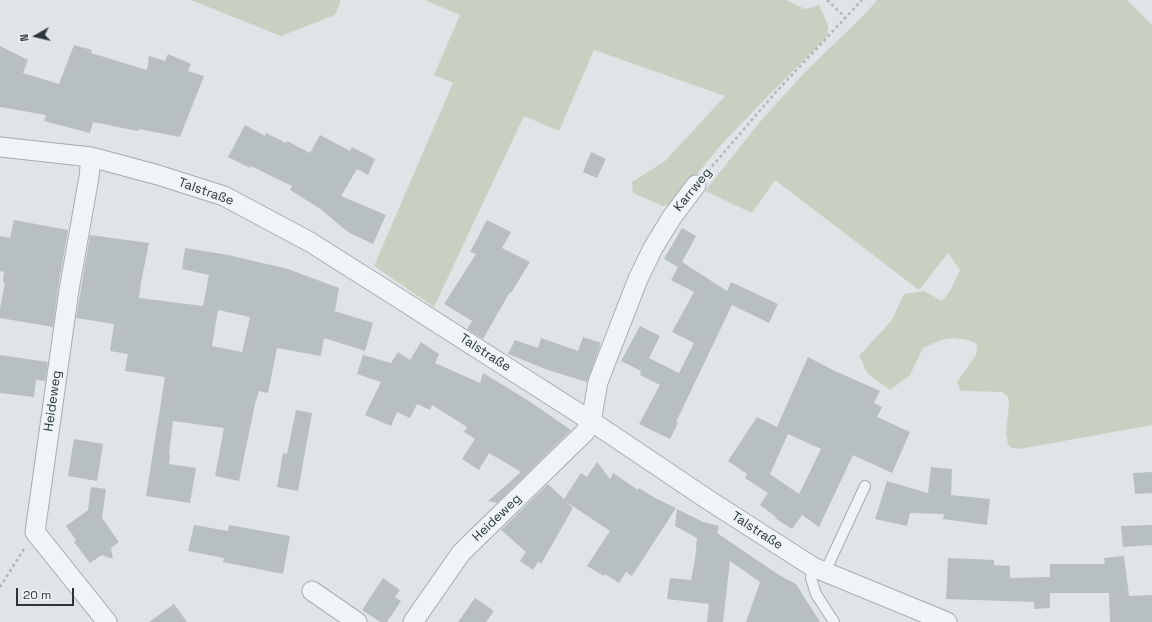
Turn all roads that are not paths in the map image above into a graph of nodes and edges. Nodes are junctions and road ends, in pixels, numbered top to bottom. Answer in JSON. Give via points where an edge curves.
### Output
{"nodes":[{"id":1,"x":0,"y":147,"type":"edge"},
{"id":2,"x":91,"y":156,"type":"junction"},
{"id":3,"x":696,"y":185,"type":"road end"},
{"id":4,"x":591,"y":422,"type":"junction"},
{"id":5,"x":865,"y":486,"type":"dead end"},
{"id":6,"x":819,"y":569,"type":"junction"},
{"id":7,"x":312,"y":591,"type":"dead end"},
{"id":8,"x":106,"y":622,"type":"edge"},
{"id":9,"x":357,"y":622,"type":"edge"},
{"id":10,"x":412,"y":622,"type":"edge"},
{"id":11,"x":834,"y":622,"type":"edge"},
{"id":12,"x":947,"y":622,"type":"edge"}],
"edges":[{"from":1,"to":2,"type":"street","name":"Talstraße"},
{"from":2,"to":4,"type":"street","name":"Talstraße","via":[[224,196],[310,242]]},
{"from":2,"to":8,"type":"street","name":"Heideweg","via":[[69,290],[35,532]]},
{"from":3,"to":4,"type":"street","name":"Karrweg","via":[[672,217],[638,279],[598,382]]},
{"from":4,"to":6,"type":"street","name":"Talstraße"},
{"from":4,"to":10,"type":"street","name":"Heideweg","via":[[585,432],[461,554]]},
{"from":5,"to":6,"type":"lane"},
{"from":6,"to":11,"type":"lane","via":[[810,578],[816,594]]},
{"from":6,"to":12,"type":"street","name":"Talstraße"},
{"from":7,"to":9,"type":"street"}]}
